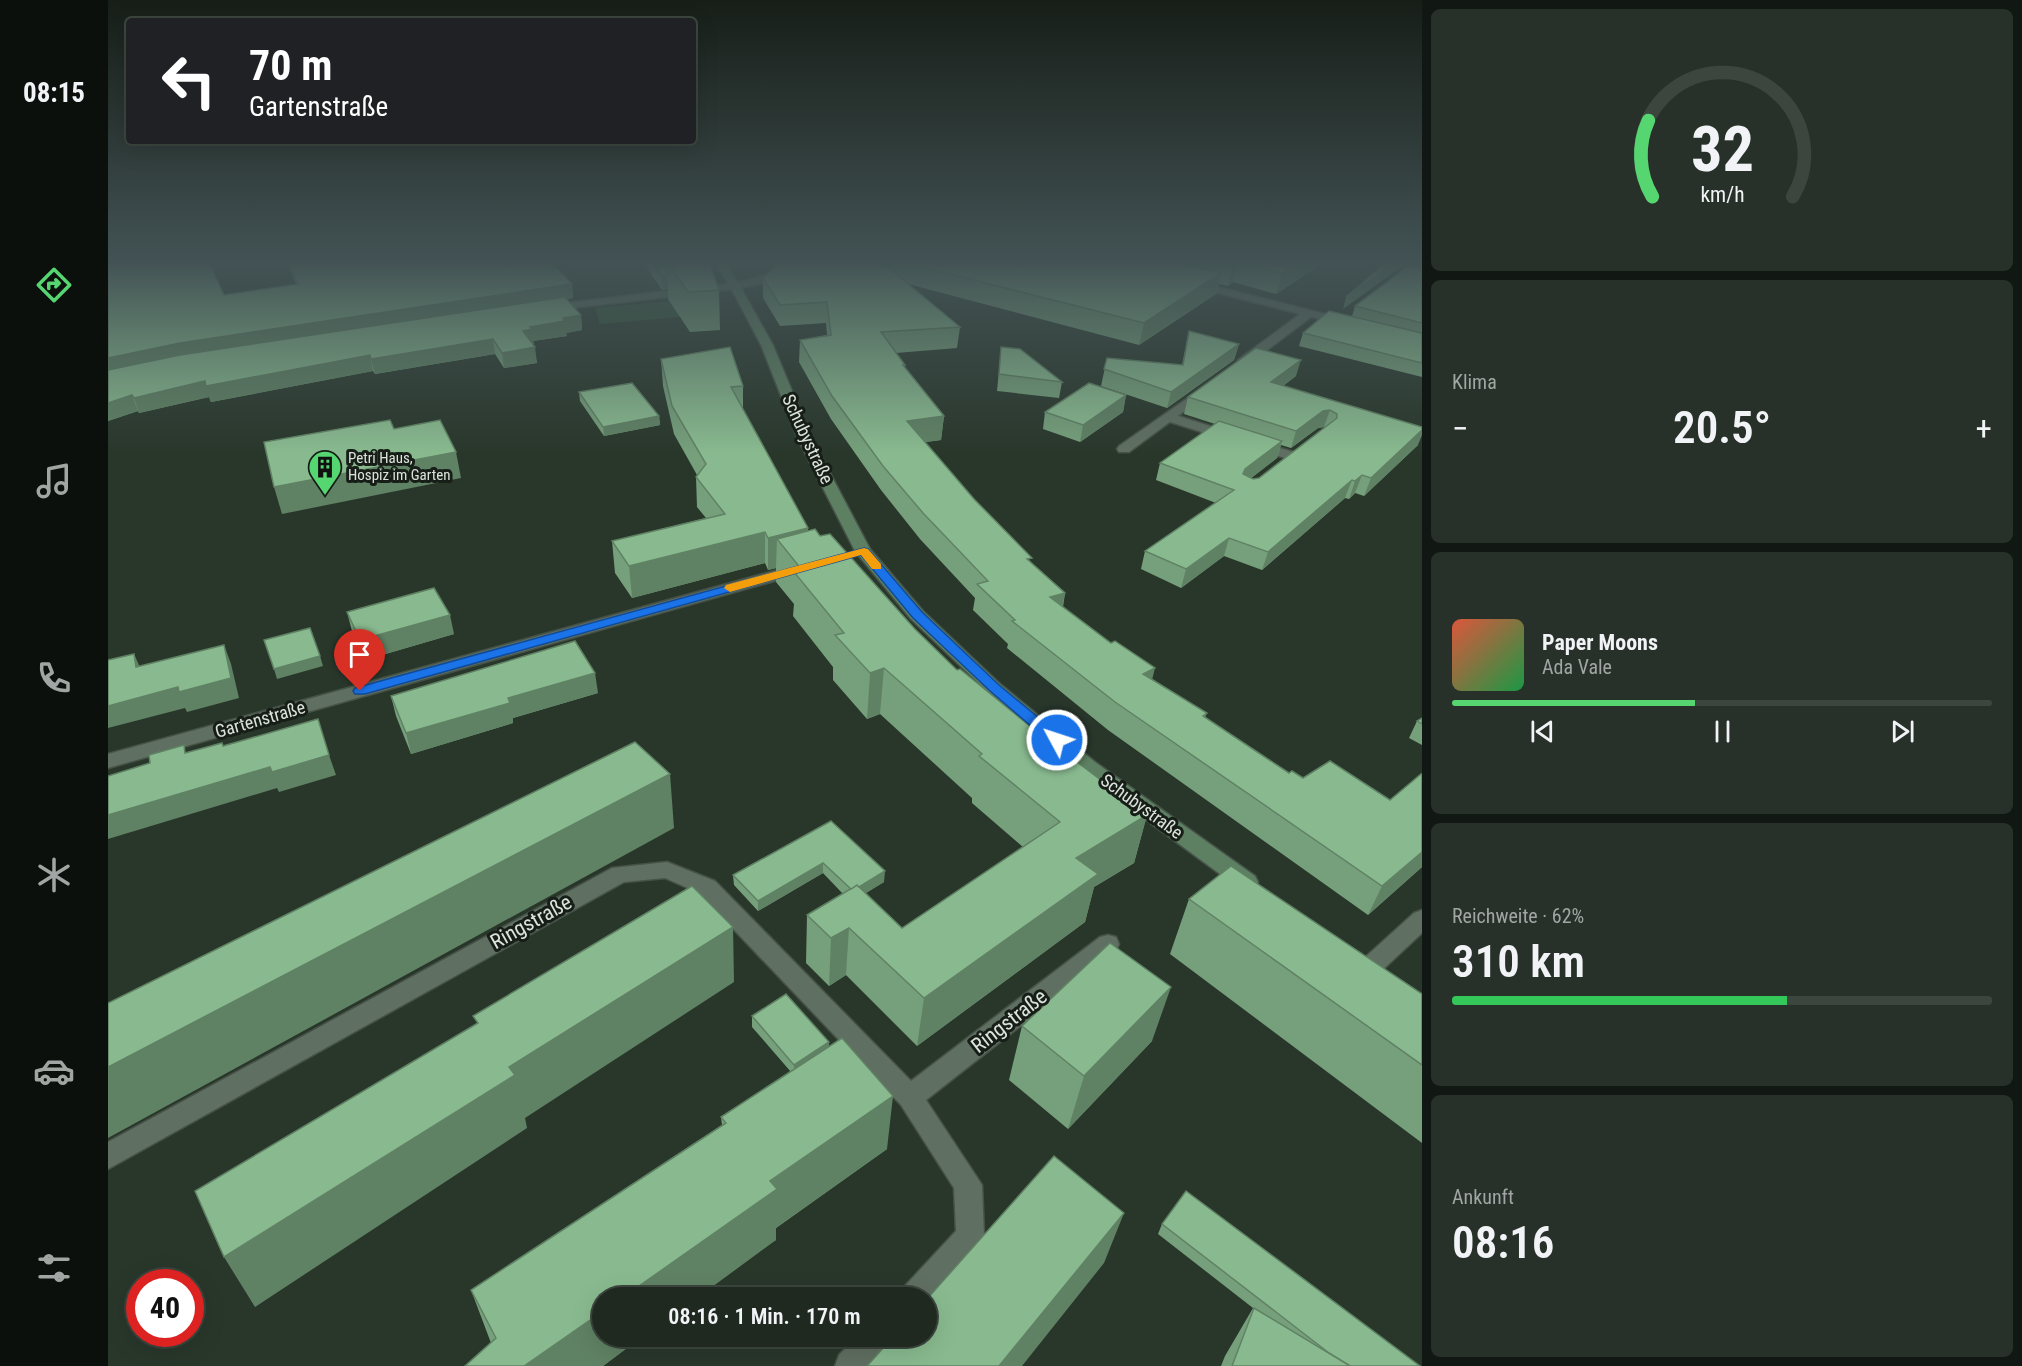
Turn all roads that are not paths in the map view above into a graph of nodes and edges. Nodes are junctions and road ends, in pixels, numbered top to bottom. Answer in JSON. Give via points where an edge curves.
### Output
{"nodes":[{"id":1,"x":757,"y":326,"type":"edge"},
{"id":2,"x":1292,"y":326,"type":"edge"},
{"id":3,"x":1234,"y":368,"type":"edge"},
{"id":4,"x":1216,"y":382,"type":"edge"},
{"id":5,"x":1169,"y":417,"type":"junction"},
{"id":6,"x":1308,"y":445,"type":"edge"},
{"id":7,"x":1124,"y":449,"type":"dead end"},
{"id":8,"x":1292,"y":456,"type":"junction"},
{"id":9,"x":1274,"y":470,"type":"edge"},
{"id":10,"x":864,"y":551,"type":"junction"},
{"id":11,"x":841,"y":558,"type":"edge"},
{"id":12,"x":818,"y":564,"type":"edge"},
{"id":13,"x":108,"y":761,"type":"edge"},
{"id":14,"x":1262,"y":893,"type":"edge"},
{"id":15,"x":1422,"y":919,"type":"edge"},
{"id":16,"x":1108,"y":944,"type":"edge"},
{"id":17,"x":1372,"y":970,"type":"edge"},
{"id":18,"x":909,"y":1097,"type":"junction"},
{"id":19,"x":108,"y":1156,"type":"edge"},
{"id":20,"x":924,"y":1287,"type":"edge"},
{"id":21,"x":868,"y":1347,"type":"edge"},
{"id":22,"x":850,"y":1366,"type":"edge"}],
"edges":[{"from":1,"to":10,"type":"street","name":"Schubystraße","via":[[805,439]]},
{"from":2,"to":3,"type":"street"},
{"from":4,"to":5,"type":"street"},
{"from":5,"to":7,"type":"street"},
{"from":5,"to":8,"type":"street"},
{"from":6,"to":8,"type":"street"},
{"from":8,"to":9,"type":"street"},
{"from":10,"to":11,"type":"street"},
{"from":10,"to":14,"type":"street","name":"Schubystraße","via":[[917,615],[994,688],[1088,767]]},
{"from":12,"to":13,"type":"street","name":"Gartenstraße"},
{"from":15,"to":17,"type":"street"},
{"from":16,"to":18,"type":"street","name":"Ringstraße"},
{"from":18,"to":19,"type":"street","name":"Ringstraße","via":[[707,887],[667,870],[620,874]]},
{"from":18,"to":20,"type":"street","name":"Ringstraße","via":[[968,1185],[970,1236]]},
{"from":21,"to":22,"type":"street"}]}
